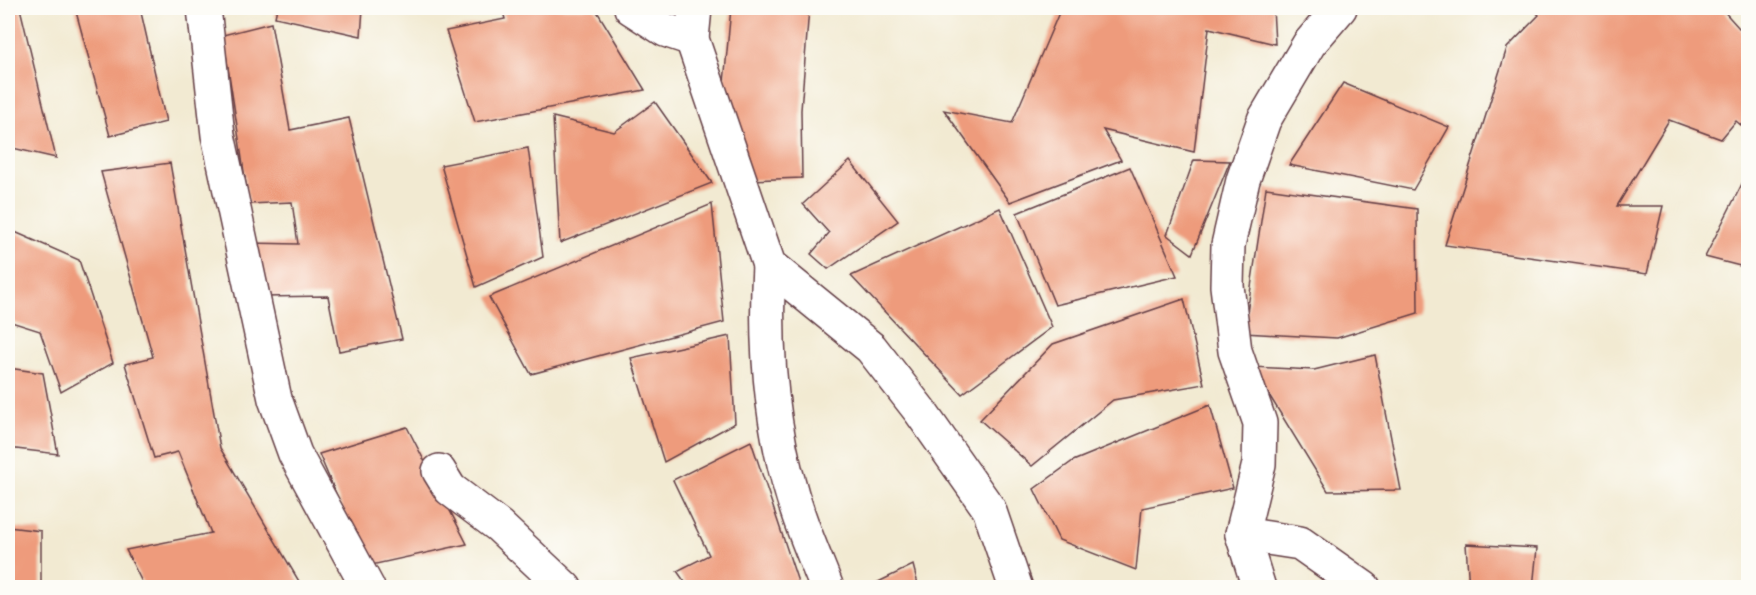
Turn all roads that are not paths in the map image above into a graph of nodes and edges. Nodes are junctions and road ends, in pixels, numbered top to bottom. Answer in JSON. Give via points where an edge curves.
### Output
{"nodes":[{"id":1,"x":204,"y":8,"type":"edge"},
{"id":2,"x":631,"y":8,"type":"edge"},
{"id":3,"x":695,"y":8,"type":"edge"},
{"id":4,"x":1340,"y":8,"type":"edge"},
{"id":5,"x":692,"y":39,"type":"junction"},
{"id":6,"x":769,"y":265,"type":"junction"},
{"id":7,"x":438,"y":471,"type":"dead end"},
{"id":8,"x":1242,"y":534,"type":"junction"},
{"id":9,"x":368,"y":588,"type":"edge"},
{"id":10,"x":565,"y":588,"type":"edge"},
{"id":11,"x":827,"y":588,"type":"edge"},
{"id":12,"x":1016,"y":588,"type":"edge"},
{"id":13,"x":1259,"y":588,"type":"edge"},
{"id":14,"x":1364,"y":588,"type":"edge"}],
"edges":[{"from":1,"to":9,"type":"street","via":[[218,135],[275,399],[295,454]]},
{"from":2,"to":5,"type":"street","via":[[665,30]]},
{"from":3,"to":5,"type":"street"},
{"from":4,"to":8,"type":"street","via":[[1309,44],[1264,120],[1243,180],[1228,245],[1227,286],[1235,351],[1260,423],[1259,464]]},
{"from":5,"to":6,"type":"street"},
{"from":6,"to":11,"type":"street","via":[[766,313],[773,410],[799,517]]},
{"from":6,"to":12,"type":"street","via":[[871,348],[920,411],[989,509]]},
{"from":7,"to":10,"type":"street","via":[[450,489],[499,526]]},
{"from":8,"to":13,"type":"street"},
{"from":8,"to":14,"type":"street","via":[[1300,543]]}]}
